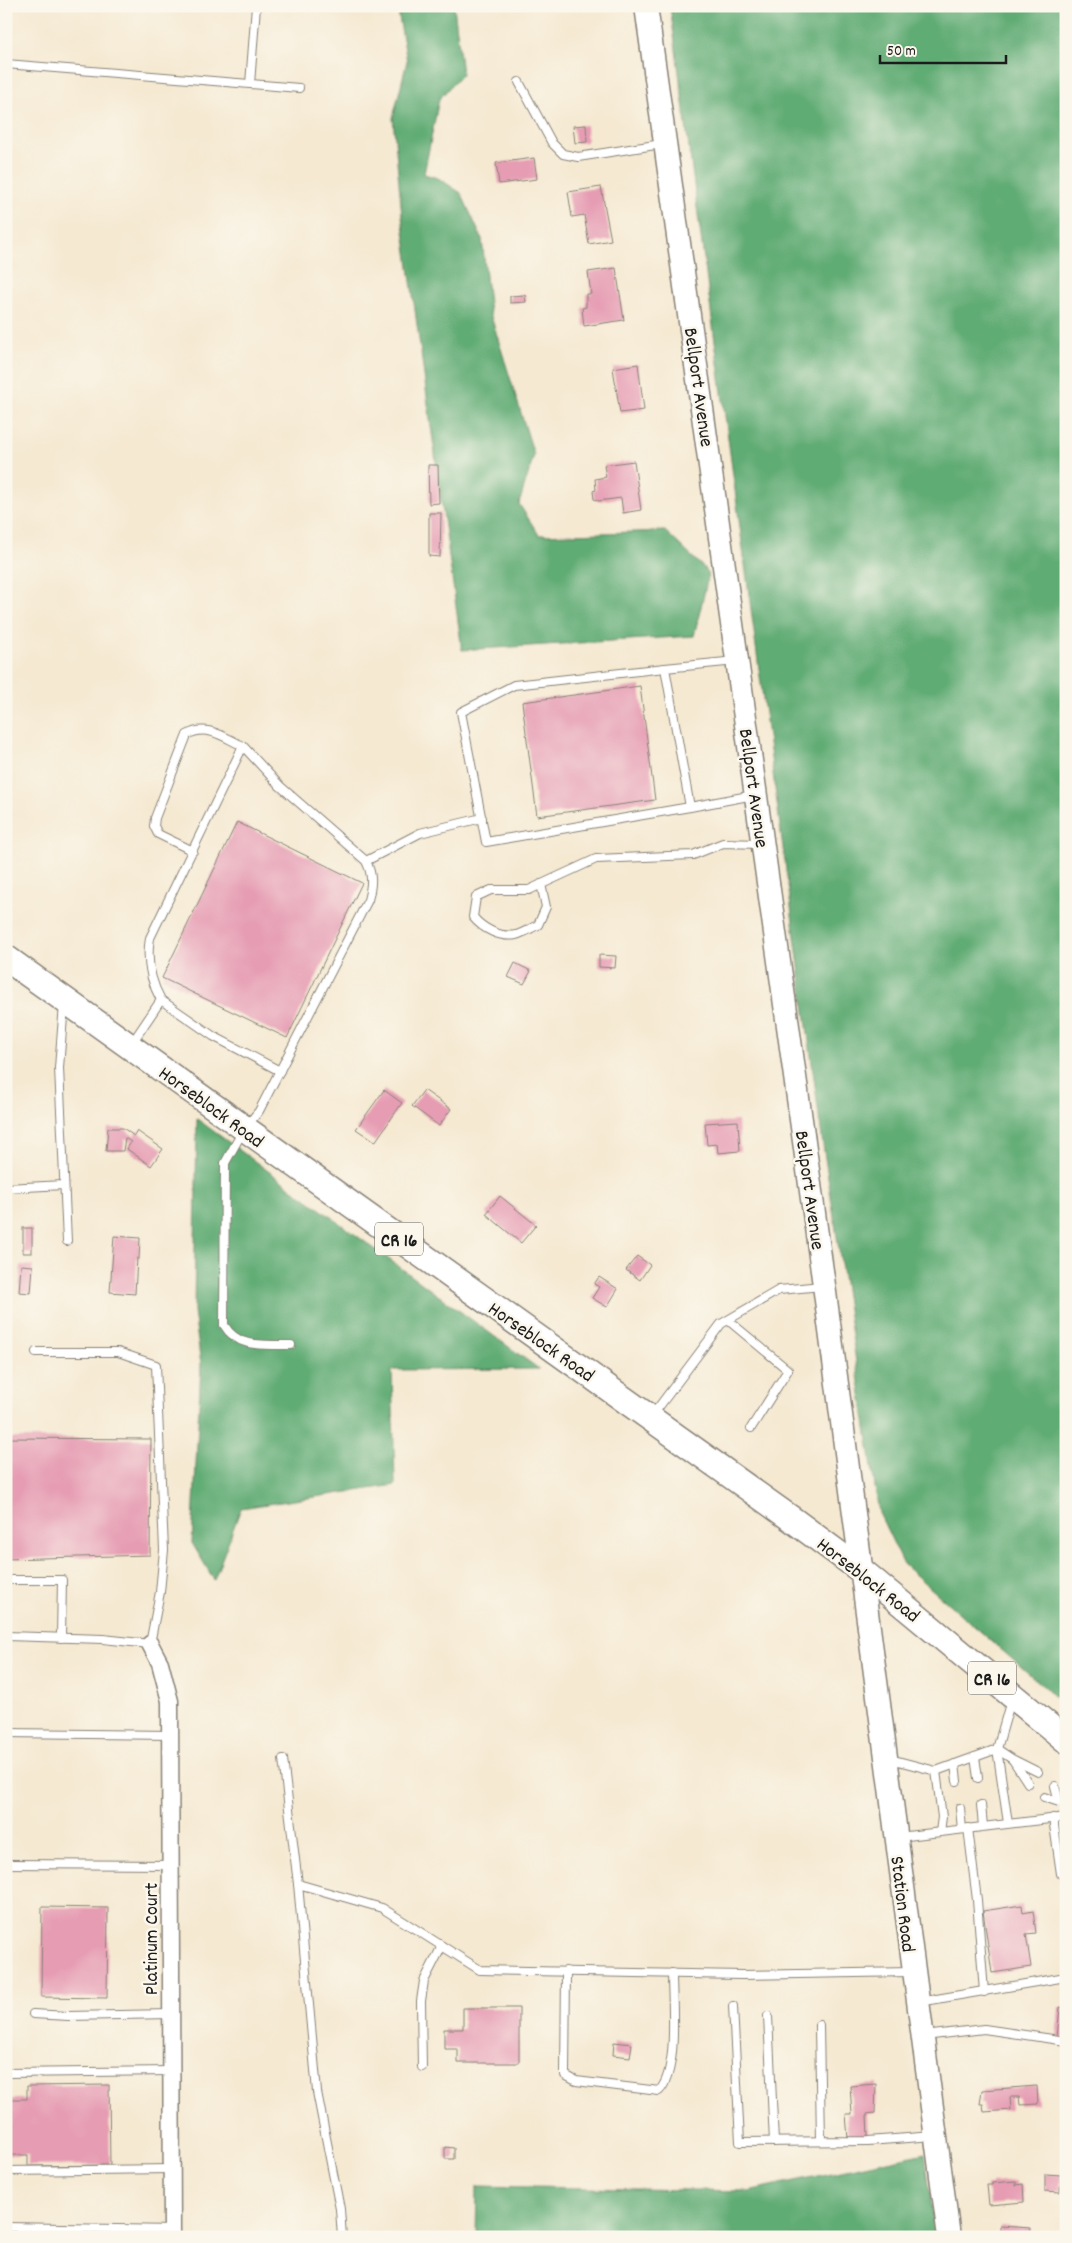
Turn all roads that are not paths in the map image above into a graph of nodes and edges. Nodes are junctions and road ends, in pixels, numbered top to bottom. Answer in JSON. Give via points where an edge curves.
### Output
{"nodes":[{"id":1,"x":256,"y":6,"type":"edge"},
{"id":2,"x":646,"y":6,"type":"edge"},
{"id":3,"x":6,"y":64,"type":"edge"},
{"id":4,"x":519,"y":82,"type":"dead end"},
{"id":5,"x":250,"y":84,"type":"junction"},
{"id":6,"x":299,"y":88,"type":"dead end"},
{"id":7,"x":666,"y":144,"type":"junction"},
{"id":8,"x":738,"y":661,"type":"junction"},
{"id":9,"x":665,"y":668,"type":"junction"},
{"id":10,"x":243,"y":746,"type":"junction"},
{"id":11,"x":755,"y":795,"type":"junction"},
{"id":12,"x":690,"y":807,"type":"junction"},
{"id":13,"x":482,"y":818,"type":"junction"},
{"id":14,"x":763,"y":844,"type":"junction"},
{"id":15,"x":193,"y":851,"type":"junction"},
{"id":16,"x":366,"y":861,"type":"junction"},
{"id":17,"x":541,"y":884,"type":"junction"},
{"id":18,"x":6,"y":958,"type":"edge"},
{"id":19,"x":65,"y":1000,"type":"junction"},
{"id":20,"x":161,"y":1000,"type":"junction"},
{"id":21,"x":130,"y":1046,"type":"junction"},
{"id":22,"x":280,"y":1071,"type":"junction"},
{"id":23,"x":244,"y":1129,"type":"junction"},
{"id":24,"x":64,"y":1185,"type":"junction"},
{"id":25,"x":6,"y":1188,"type":"edge"},
{"id":26,"x":66,"y":1241,"type":"dead end"},
{"id":27,"x":824,"y":1285,"type":"junction"},
{"id":28,"x":729,"y":1320,"type":"junction"},
{"id":29,"x":291,"y":1345,"type":"dead end"},
{"id":30,"x":36,"y":1352,"type":"dead end"},
{"id":31,"x":651,"y":1418,"type":"junction"},
{"id":32,"x":751,"y":1428,"type":"dead end"},
{"id":33,"x":862,"y":1571,"type":"junction"},
{"id":34,"x":6,"y":1580,"type":"edge"},
{"id":35,"x":6,"y":1636,"type":"edge"},
{"id":36,"x":62,"y":1638,"type":"junction"},
{"id":37,"x":150,"y":1644,"type":"junction"},
{"id":38,"x":1012,"y":1696,"type":"junction"},
{"id":39,"x":6,"y":1733,"type":"edge"},
{"id":40,"x":171,"y":1735,"type":"junction"},
{"id":41,"x":1066,"y":1740,"type":"edge"},
{"id":42,"x":998,"y":1749,"type":"junction"},
{"id":43,"x":885,"y":1757,"type":"junction"},
{"id":44,"x":975,"y":1757,"type":"junction"},
{"id":45,"x":283,"y":1759,"type":"dead end"},
{"id":46,"x":1012,"y":1759,"type":"junction"},
{"id":47,"x":955,"y":1764,"type":"junction"},
{"id":48,"x":936,"y":1771,"type":"junction"},
{"id":49,"x":1038,"y":1772,"type":"dead end"},
{"id":50,"x":978,"y":1778,"type":"dead end"},
{"id":51,"x":957,"y":1780,"type":"dead end"},
{"id":52,"x":1028,"y":1783,"type":"dead end"},
{"id":53,"x":1055,"y":1786,"type":"dead end"},
{"id":54,"x":1044,"y":1797,"type":"dead end"},
{"id":55,"x":1059,"y":1802,"type":"junction"},
{"id":56,"x":981,"y":1805,"type":"dead end"},
{"id":57,"x":960,"y":1808,"type":"dead end"},
{"id":58,"x":1065,"y":1817,"type":"edge"},
{"id":59,"x":1053,"y":1818,"type":"junction"},
{"id":60,"x":1008,"y":1823,"type":"junction"},
{"id":61,"x":983,"y":1826,"type":"junction"},
{"id":62,"x":965,"y":1828,"type":"junction"},
{"id":63,"x":940,"y":1832,"type":"junction"},
{"id":64,"x":896,"y":1837,"type":"junction"},
{"id":65,"x":6,"y":1864,"type":"edge"},
{"id":66,"x":171,"y":1865,"type":"junction"},
{"id":67,"x":1061,"y":1874,"type":"dead end"},
{"id":68,"x":298,"y":1884,"type":"junction"},
{"id":69,"x":442,"y":1946,"type":"junction"},
{"id":70,"x":566,"y":1972,"type":"junction"},
{"id":71,"x":913,"y":1972,"type":"junction"},
{"id":72,"x":672,"y":1973,"type":"junction"},
{"id":73,"x":1066,"y":1977,"type":"edge"},
{"id":74,"x":984,"y":1992,"type":"junction"},
{"id":75,"x":917,"y":2003,"type":"junction"},
{"id":76,"x":733,"y":2006,"type":"dead end"},
{"id":77,"x":34,"y":2014,"type":"dead end"},
{"id":78,"x":172,"y":2014,"type":"junction"},
{"id":79,"x":768,"y":2016,"type":"dead end"},
{"id":80,"x":819,"y":2026,"type":"dead end"},
{"id":81,"x":922,"y":2036,"type":"junction"},
{"id":82,"x":1066,"y":2041,"type":"edge"},
{"id":83,"x":422,"y":2067,"type":"dead end"},
{"id":84,"x":172,"y":2071,"type":"junction"},
{"id":85,"x":6,"y":2073,"type":"edge"},
{"id":86,"x":935,"y":2136,"type":"junction"},
{"id":87,"x":821,"y":2140,"type":"junction"},
{"id":88,"x":774,"y":2142,"type":"junction"},
{"id":89,"x":172,"y":2169,"type":"junction"},
{"id":90,"x":6,"y":2171,"type":"edge"},
{"id":91,"x":6,"y":2227,"type":"edge"},
{"id":92,"x":172,"y":2233,"type":"edge"},
{"id":93,"x":342,"y":2237,"type":"edge"},
{"id":94,"x":949,"y":2237,"type":"edge"}],
"edges":[{"from":1,"to":5,"type":"lane"},
{"from":2,"to":7,"type":"main road","name":"Bellport Avenue"},
{"from":3,"to":5,"type":"lane"},
{"from":4,"to":7,"type":"lane","via":[[552,143],[563,154],[578,157]]},
{"from":5,"to":6,"type":"lane"},
{"from":7,"to":8,"type":"main road","name":"Bellport Avenue"},
{"from":8,"to":9,"type":"lane"},
{"from":8,"to":11,"type":"main road","name":"Bellport Avenue"},
{"from":9,"to":12,"type":"lane"},
{"from":9,"to":13,"type":"lane","via":[[514,685],[461,712]]},
{"from":10,"to":15,"type":"lane"},
{"from":10,"to":15,"type":"lane","via":[[207,729],[196,729],[187,735],[154,826],[158,834]]},
{"from":10,"to":16,"type":"lane","via":[[280,786]]},
{"from":11,"to":12,"type":"lane"},
{"from":11,"to":14,"type":"main road","name":"Bellport Avenue"},
{"from":12,"to":13,"type":"lane","via":[[486,842]]},
{"from":13,"to":16,"type":"lane","via":[[420,833]]},
{"from":14,"to":17,"type":"lane","via":[[723,843],[693,854],[596,859]]},
{"from":14,"to":27,"type":"main road","name":"Bellport Avenue"},
{"from":15,"to":20,"type":"lane","via":[[150,938],[147,953],[151,982]]},
{"from":16,"to":22,"type":"lane","via":[[372,885],[368,900]]},
{"from":17,"to":17,"type":"lane","via":[[529,890],[491,890],[476,898],[473,917],[481,927],[496,933],[515,935],[538,925],[546,907]]},
{"from":18,"to":19,"type":"main road","name":"Horseblock Road","number":"CR 16"},
{"from":19,"to":21,"type":"main road","name":"Horseblock Road","number":"CR 16"},
{"from":19,"to":24,"type":"lane","via":[[59,1068]]},
{"from":20,"to":21,"type":"lane"},
{"from":20,"to":22,"type":"lane","via":[[213,1036]]},
{"from":21,"to":23,"type":"main road","name":"Horseblock Road","number":"CR 16"},
{"from":22,"to":23,"type":"lane","via":[[259,1111]]},
{"from":23,"to":29,"type":"lane","via":[[225,1163],[224,1325],[240,1342]]},
{"from":23,"to":31,"type":"main road","name":"Horseblock Road","number":"CR 16"},
{"from":24,"to":25,"type":"lane"},
{"from":24,"to":26,"type":"lane"},
{"from":27,"to":28,"type":"lane","via":[[778,1290]]},
{"from":27,"to":33,"type":"main road","name":"Bellport Avenue"},
{"from":28,"to":31,"type":"lane","via":[[721,1324]]},
{"from":28,"to":32,"type":"lane","via":[[788,1370]]},
{"from":30,"to":37,"type":"lane","via":[[118,1352],[156,1366],[164,1550]]},
{"from":31,"to":33,"type":"main road","name":"Horseblock Road","number":"CR 16"},
{"from":33,"to":38,"type":"main road","name":"Horseblock Road","number":"CR 16"},
{"from":33,"to":43,"type":"main road","name":"Station Road"},
{"from":34,"to":36,"type":"lane","via":[[62,1580]]},
{"from":35,"to":36,"type":"lane"},
{"from":36,"to":37,"type":"lane"},
{"from":37,"to":40,"type":"street","name":"Platinum Court","via":[[167,1684]]},
{"from":38,"to":41,"type":"main road","name":"Horseblock Road","number":"CR 16"},
{"from":38,"to":42,"type":"lane"},
{"from":39,"to":40,"type":"lane"},
{"from":40,"to":66,"type":"street","name":"Platinum Court"},
{"from":42,"to":44,"type":"lane"},
{"from":42,"to":46,"type":"lane"},
{"from":42,"to":60,"type":"lane"},
{"from":43,"to":48,"type":"lane"},
{"from":43,"to":64,"type":"main road","name":"Station Road"},
{"from":44,"to":47,"type":"lane"},
{"from":44,"to":50,"type":"lane"},
{"from":45,"to":68,"type":"lane"},
{"from":46,"to":49,"type":"lane"},
{"from":46,"to":52,"type":"lane"},
{"from":47,"to":48,"type":"lane"},
{"from":47,"to":51,"type":"lane"},
{"from":48,"to":63,"type":"lane","via":[[942,1816]]},
{"from":53,"to":55,"type":"lane"},
{"from":54,"to":55,"type":"lane"},
{"from":55,"to":58,"type":"lane"},
{"from":56,"to":61,"type":"lane"},
{"from":57,"to":62,"type":"lane"},
{"from":58,"to":59,"type":"lane"},
{"from":59,"to":60,"type":"lane"},
{"from":59,"to":67,"type":"lane"},
{"from":60,"to":61,"type":"lane"},
{"from":61,"to":62,"type":"lane"},
{"from":62,"to":63,"type":"lane"},
{"from":62,"to":74,"type":"lane","via":[[977,1900]]},
{"from":63,"to":64,"type":"lane"},
{"from":64,"to":71,"type":"main road","name":"Station Road"},
{"from":65,"to":66,"type":"lane"},
{"from":66,"to":78,"type":"street","name":"Platinum Court"},
{"from":68,"to":69,"type":"lane","via":[[382,1908]]},
{"from":68,"to":93,"type":"lane","via":[[317,2092],[340,2209]]},
{"from":69,"to":70,"type":"lane","via":[[480,1970]]},
{"from":69,"to":83,"type":"lane","via":[[424,1981],[421,2001]]},
{"from":70,"to":72,"type":"lane"},
{"from":70,"to":72,"type":"lane","via":[[565,2075],[576,2082],[659,2092],[665,2084],[672,2060]]},
{"from":71,"to":72,"type":"lane"},
{"from":71,"to":75,"type":"main road","name":"Station Road"},
{"from":73,"to":74,"type":"lane"},
{"from":74,"to":75,"type":"lane"},
{"from":75,"to":81,"type":"main road","name":"Station Road"},
{"from":76,"to":88,"type":"lane","via":[[740,2142]]},
{"from":77,"to":78,"type":"lane"},
{"from":78,"to":84,"type":"street","name":"Platinum Court"},
{"from":79,"to":88,"type":"lane"},
{"from":80,"to":87,"type":"lane"},
{"from":81,"to":82,"type":"lane","via":[[984,2030]]},
{"from":81,"to":86,"type":"main road","name":"Station Road"},
{"from":84,"to":85,"type":"lane"},
{"from":84,"to":89,"type":"street","name":"Platinum Court"},
{"from":86,"to":87,"type":"lane","via":[[868,2142]]},
{"from":86,"to":94,"type":"main road","name":"Station Road"},
{"from":87,"to":88,"type":"lane"},
{"from":89,"to":90,"type":"lane"},
{"from":89,"to":92,"type":"street","name":"Platinum Court"},
{"from":91,"to":92,"type":"lane"}]}
